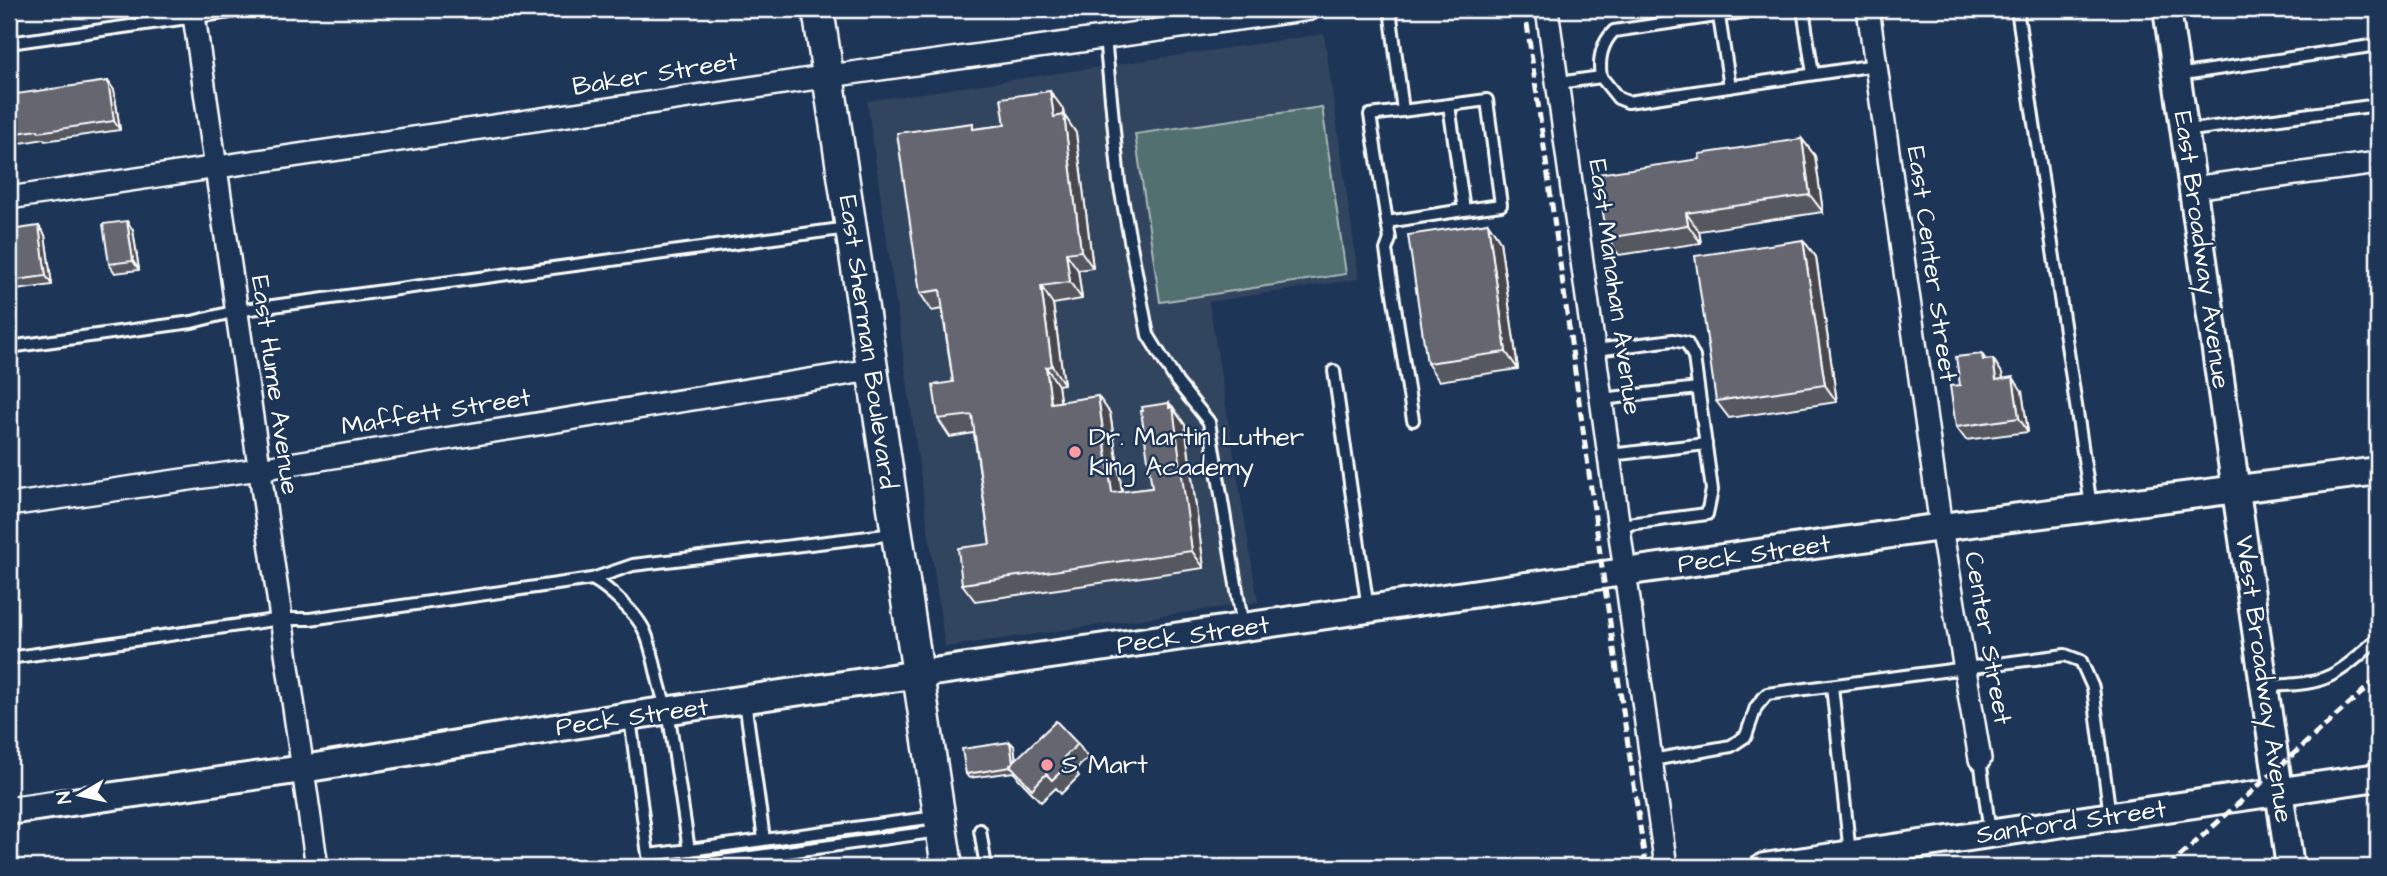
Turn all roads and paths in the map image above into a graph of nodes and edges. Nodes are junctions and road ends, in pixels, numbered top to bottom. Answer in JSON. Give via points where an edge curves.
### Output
{"nodes":[{"id":1,"x":253,"y":9,"type":"edge"},
{"id":2,"x":818,"y":9,"type":"edge"},
{"id":3,"x":1310,"y":9,"type":"edge"},
{"id":4,"x":1390,"y":9,"type":"edge"},
{"id":5,"x":1548,"y":9,"type":"edge"},
{"id":6,"x":1764,"y":9,"type":"edge"},
{"id":7,"x":1803,"y":9,"type":"edge"},
{"id":8,"x":1868,"y":9,"type":"edge"},
{"id":9,"x":2018,"y":9,"type":"edge"},
{"id":10,"x":2167,"y":9,"type":"edge"},
{"id":11,"x":1718,"y":12,"type":"edge"},
{"id":12,"x":194,"y":13,"type":"edge"},
{"id":13,"x":1105,"y":37,"type":"junction"},
{"id":14,"x":9,"y":43,"type":"edge"},
{"id":15,"x":2378,"y":45,"type":"edge"},
{"id":16,"x":1876,"y":65,"type":"junction"},
{"id":17,"x":1813,"y":74,"type":"junction"},
{"id":18,"x":2176,"y":75,"type":"junction"},
{"id":19,"x":830,"y":76,"type":"junction"},
{"id":20,"x":1601,"y":77,"type":"junction"},
{"id":21,"x":1558,"y":83,"type":"junction"},
{"id":22,"x":1730,"y":87,"type":"junction"},
{"id":23,"x":1450,"y":105,"type":"junction"},
{"id":24,"x":2378,"y":105,"type":"edge"},
{"id":25,"x":1403,"y":111,"type":"junction"},
{"id":26,"x":2184,"y":131,"type":"junction"},
{"id":27,"x":2378,"y":163,"type":"edge"},
{"id":28,"x":216,"y":168,"type":"junction"},
{"id":29,"x":2192,"y":188,"type":"junction"},
{"id":30,"x":9,"y":198,"type":"edge"},
{"id":31,"x":1464,"y":210,"type":"junction"},
{"id":32,"x":1387,"y":222,"type":"junction"},
{"id":33,"x":851,"y":228,"type":"junction"},
{"id":34,"x":236,"y":311,"type":"junction"},
{"id":35,"x":9,"y":347,"type":"edge"},
{"id":36,"x":1596,"y":350,"type":"junction"},
{"id":37,"x":871,"y":370,"type":"junction"},
{"id":38,"x":1334,"y":371,"type":"dead end"},
{"id":39,"x":1698,"y":388,"type":"junction"},
{"id":40,"x":1602,"y":399,"type":"junction"},
{"id":41,"x":1413,"y":420,"type":"dead end"},
{"id":42,"x":1706,"y":444,"type":"junction"},
{"id":43,"x":1610,"y":455,"type":"junction"},
{"id":44,"x":259,"y":469,"type":"junction"},
{"id":45,"x":2378,"y":471,"type":"edge"},
{"id":46,"x":2237,"y":491,"type":"junction"},
{"id":47,"x":9,"y":505,"type":"edge"},
{"id":48,"x":2091,"y":509,"type":"junction"},
{"id":49,"x":1620,"y":525,"type":"junction"},
{"id":50,"x":1941,"y":527,"type":"junction"},
{"id":51,"x":897,"y":534,"type":"junction"},
{"id":52,"x":1627,"y":573,"type":"junction"},
{"id":53,"x":592,"y":579,"type":"junction"},
{"id":54,"x":1368,"y":609,"type":"junction"},
{"id":55,"x":281,"y":619,"type":"junction"},
{"id":56,"x":1243,"y":627,"type":"junction"},
{"id":57,"x":2378,"y":638,"type":"edge"},
{"id":58,"x":9,"y":658,"type":"edge"},
{"id":59,"x":1966,"y":669,"type":"junction"},
{"id":60,"x":919,"y":674,"type":"junction"},
{"id":61,"x":1832,"y":686,"type":"junction"},
{"id":62,"x":2265,"y":686,"type":"junction"},
{"id":63,"x":745,"y":701,"type":"junction"},
{"id":64,"x":668,"y":710,"type":"junction"},
{"id":65,"x":629,"y":716,"type":"junction"},
{"id":66,"x":1980,"y":759,"type":"joint"},
{"id":67,"x":1651,"y":761,"type":"junction"},
{"id":68,"x":303,"y":769,"type":"junction"},
{"id":69,"x":2378,"y":777,"type":"edge"},
{"id":70,"x":2280,"y":792,"type":"junction"},
{"id":71,"x":9,"y":811,"type":"edge"},
{"id":72,"x":2110,"y":816,"type":"junction"},
{"id":73,"x":940,"y":824,"type":"junction"},
{"id":74,"x":980,"y":830,"type":"dead end"},
{"id":75,"x":1990,"y":833,"type":"junction"},
{"id":76,"x":764,"y":839,"type":"junction"},
{"id":77,"x":688,"y":850,"type":"junction"},
{"id":78,"x":1850,"y":854,"type":"junction"},
{"id":79,"x":317,"y":867,"type":"edge"},
{"id":80,"x":678,"y":867,"type":"edge"},
{"id":81,"x":947,"y":867,"type":"edge"},
{"id":82,"x":986,"y":867,"type":"edge"},
{"id":83,"x":1666,"y":867,"type":"edge"},
{"id":84,"x":1764,"y":867,"type":"edge"},
{"id":85,"x":2290,"y":867,"type":"edge"}],
"edges":[{"from":1,"to":12,"type":"lane"},
{"from":2,"to":19,"type":"main road","name":"East Sherman Boulevard"},
{"from":3,"to":13,"type":"street","name":"Baker Street"},
{"from":4,"to":25,"type":"lane"},
{"from":5,"to":21,"type":"street","name":"East Manahan Avenue"},
{"from":6,"to":11,"type":"lane"},
{"from":7,"to":17,"type":"lane"},
{"from":8,"to":16,"type":"street","name":"East Center Street"},
{"from":9,"to":48,"type":"lane"},
{"from":10,"to":18,"type":"street","name":"East Broadway Avenue"},
{"from":11,"to":20,"type":"lane","via":[[1614,31],[1604,41]]},
{"from":11,"to":22,"type":"lane"},
{"from":12,"to":14,"type":"lane"},
{"from":12,"to":28,"type":"street","name":"East Hume Avenue"},
{"from":13,"to":19,"type":"street","name":"Baker Street"},
{"from":13,"to":56,"type":"lane","via":[[1119,182],[1148,335],[1209,422]]},
{"from":15,"to":18,"type":"lane"},
{"from":16,"to":17,"type":"lane"},
{"from":16,"to":50,"type":"street","name":"East Center Street"},
{"from":17,"to":22,"type":"lane"},
{"from":18,"to":26,"type":"street","name":"East Broadway Avenue"},
{"from":19,"to":28,"type":"street","name":"Baker Street"},
{"from":19,"to":33,"type":"main road","name":"East Sherman Boulevard"},
{"from":20,"to":21,"type":"lane"},
{"from":20,"to":22,"type":"lane","via":[[1618,99],[1628,102]]},
{"from":21,"to":36,"type":"street","name":"East Manahan Avenue"},
{"from":23,"to":25,"type":"lane"},
{"from":23,"to":31,"type":"lane"},
{"from":23,"to":31,"type":"lane","via":[[1488,100],[1501,205]]},
{"from":24,"to":26,"type":"lane"},
{"from":25,"to":32,"type":"lane","via":[[1370,115]]},
{"from":26,"to":29,"type":"street","name":"East Broadway Avenue"},
{"from":27,"to":29,"type":"street"},
{"from":28,"to":30,"type":"street","name":"Baker Street"},
{"from":28,"to":34,"type":"street","name":"East Hume Avenue"},
{"from":29,"to":46,"type":"street","name":"East Broadway Avenue"},
{"from":31,"to":32,"type":"lane"},
{"from":32,"to":41,"type":"lane","via":[[1390,239],[1386,250]]},
{"from":33,"to":34,"type":"lane"},
{"from":33,"to":37,"type":"main road","name":"East Sherman Boulevard"},
{"from":34,"to":35,"type":"lane","via":[[192,322]]},
{"from":34,"to":44,"type":"street","name":"East Hume Avenue"},
{"from":36,"to":39,"type":"lane","via":[[1673,340],[1687,343]]},
{"from":36,"to":40,"type":"street","name":"East Manahan Avenue"},
{"from":37,"to":44,"type":"street","name":"Maffett Street"},
{"from":37,"to":51,"type":"main road","name":"East Sherman Boulevard"},
{"from":38,"to":54,"type":"lane"},
{"from":39,"to":40,"type":"lane"},
{"from":39,"to":42,"type":"lane"},
{"from":40,"to":43,"type":"street","name":"East Manahan Avenue"},
{"from":42,"to":43,"type":"lane"},
{"from":42,"to":49,"type":"lane","via":[[1712,490],[1707,514]]},
{"from":43,"to":49,"type":"street","name":"East Manahan Avenue"},
{"from":44,"to":47,"type":"street","name":"Maffett Street"},
{"from":44,"to":55,"type":"street","name":"East Hume Avenue"},
{"from":45,"to":46,"type":"street","name":"Peck Street"},
{"from":46,"to":48,"type":"street","name":"Peck Street"},
{"from":46,"to":62,"type":"street","name":"West Broadway Avenue"},
{"from":48,"to":50,"type":"street","name":"Peck Street"},
{"from":49,"to":52,"type":"street","name":"East Manahan Avenue"},
{"from":50,"to":52,"type":"street","name":"Peck Street"},
{"from":50,"to":59,"type":"street","name":"Center Street"},
{"from":51,"to":53,"type":"lane","via":[[633,565]]},
{"from":51,"to":60,"type":"main road","name":"East Sherman Boulevard"},
{"from":52,"to":54,"type":"street","name":"Peck Street"},
{"from":52,"to":67,"type":"street","name":"East Manahan Avenue"},
{"from":53,"to":55,"type":"lane","via":[[310,619]]},
{"from":53,"to":64,"type":"lane","via":[[609,588],[645,630],[660,695]]},
{"from":54,"to":56,"type":"street","name":"Peck Street"},
{"from":55,"to":58,"type":"lane"},
{"from":55,"to":68,"type":"street","name":"East Hume Avenue"},
{"from":56,"to":60,"type":"street","name":"Peck Street"},
{"from":57,"to":62,"type":"lane","via":[[2326,677]]},
{"from":59,"to":61,"type":"lane"},
{"from":59,"to":66,"type":"street","name":"Center Street"},
{"from":59,"to":72,"type":"lane","via":[[2066,655],[2081,661],[2093,688]]},
{"from":60,"to":63,"type":"street","name":"Peck Street"},
{"from":60,"to":73,"type":"main road","name":"East Sherman Boulevard"},
{"from":61,"to":67,"type":"lane","via":[[1767,694],[1756,707],[1746,736],[1731,746]]},
{"from":61,"to":78,"type":"lane"},
{"from":62,"to":70,"type":"street","name":"West Broadway Avenue"},
{"from":63,"to":64,"type":"street","name":"Peck Street"},
{"from":63,"to":76,"type":"lane"},
{"from":64,"to":65,"type":"street","name":"Peck Street"},
{"from":64,"to":77,"type":"lane"},
{"from":65,"to":68,"type":"street","name":"Peck Street"},
{"from":65,"to":77,"type":"lane","via":[[649,855]]},
{"from":66,"to":75,"type":"lane"},
{"from":67,"to":83,"type":"street","name":"East Manahan Avenue"},
{"from":68,"to":71,"type":"street","name":"Peck Street"},
{"from":68,"to":79,"type":"street","name":"East Hume Avenue"},
{"from":69,"to":70,"type":"street","name":"Sanford Street"},
{"from":70,"to":72,"type":"street","name":"Sanford Street"},
{"from":70,"to":85,"type":"street","name":"West Broadway Avenue"},
{"from":72,"to":75,"type":"street","name":"Sanford Street"},
{"from":73,"to":76,"type":"lane"},
{"from":73,"to":80,"type":"lane"},
{"from":73,"to":81,"type":"main road","name":"East Sherman Boulevard"},
{"from":74,"to":82,"type":"lane"},
{"from":75,"to":78,"type":"street","name":"Sanford Street"},
{"from":76,"to":77,"type":"lane"},
{"from":78,"to":84,"type":"street","name":"Sanford Street"}]}
